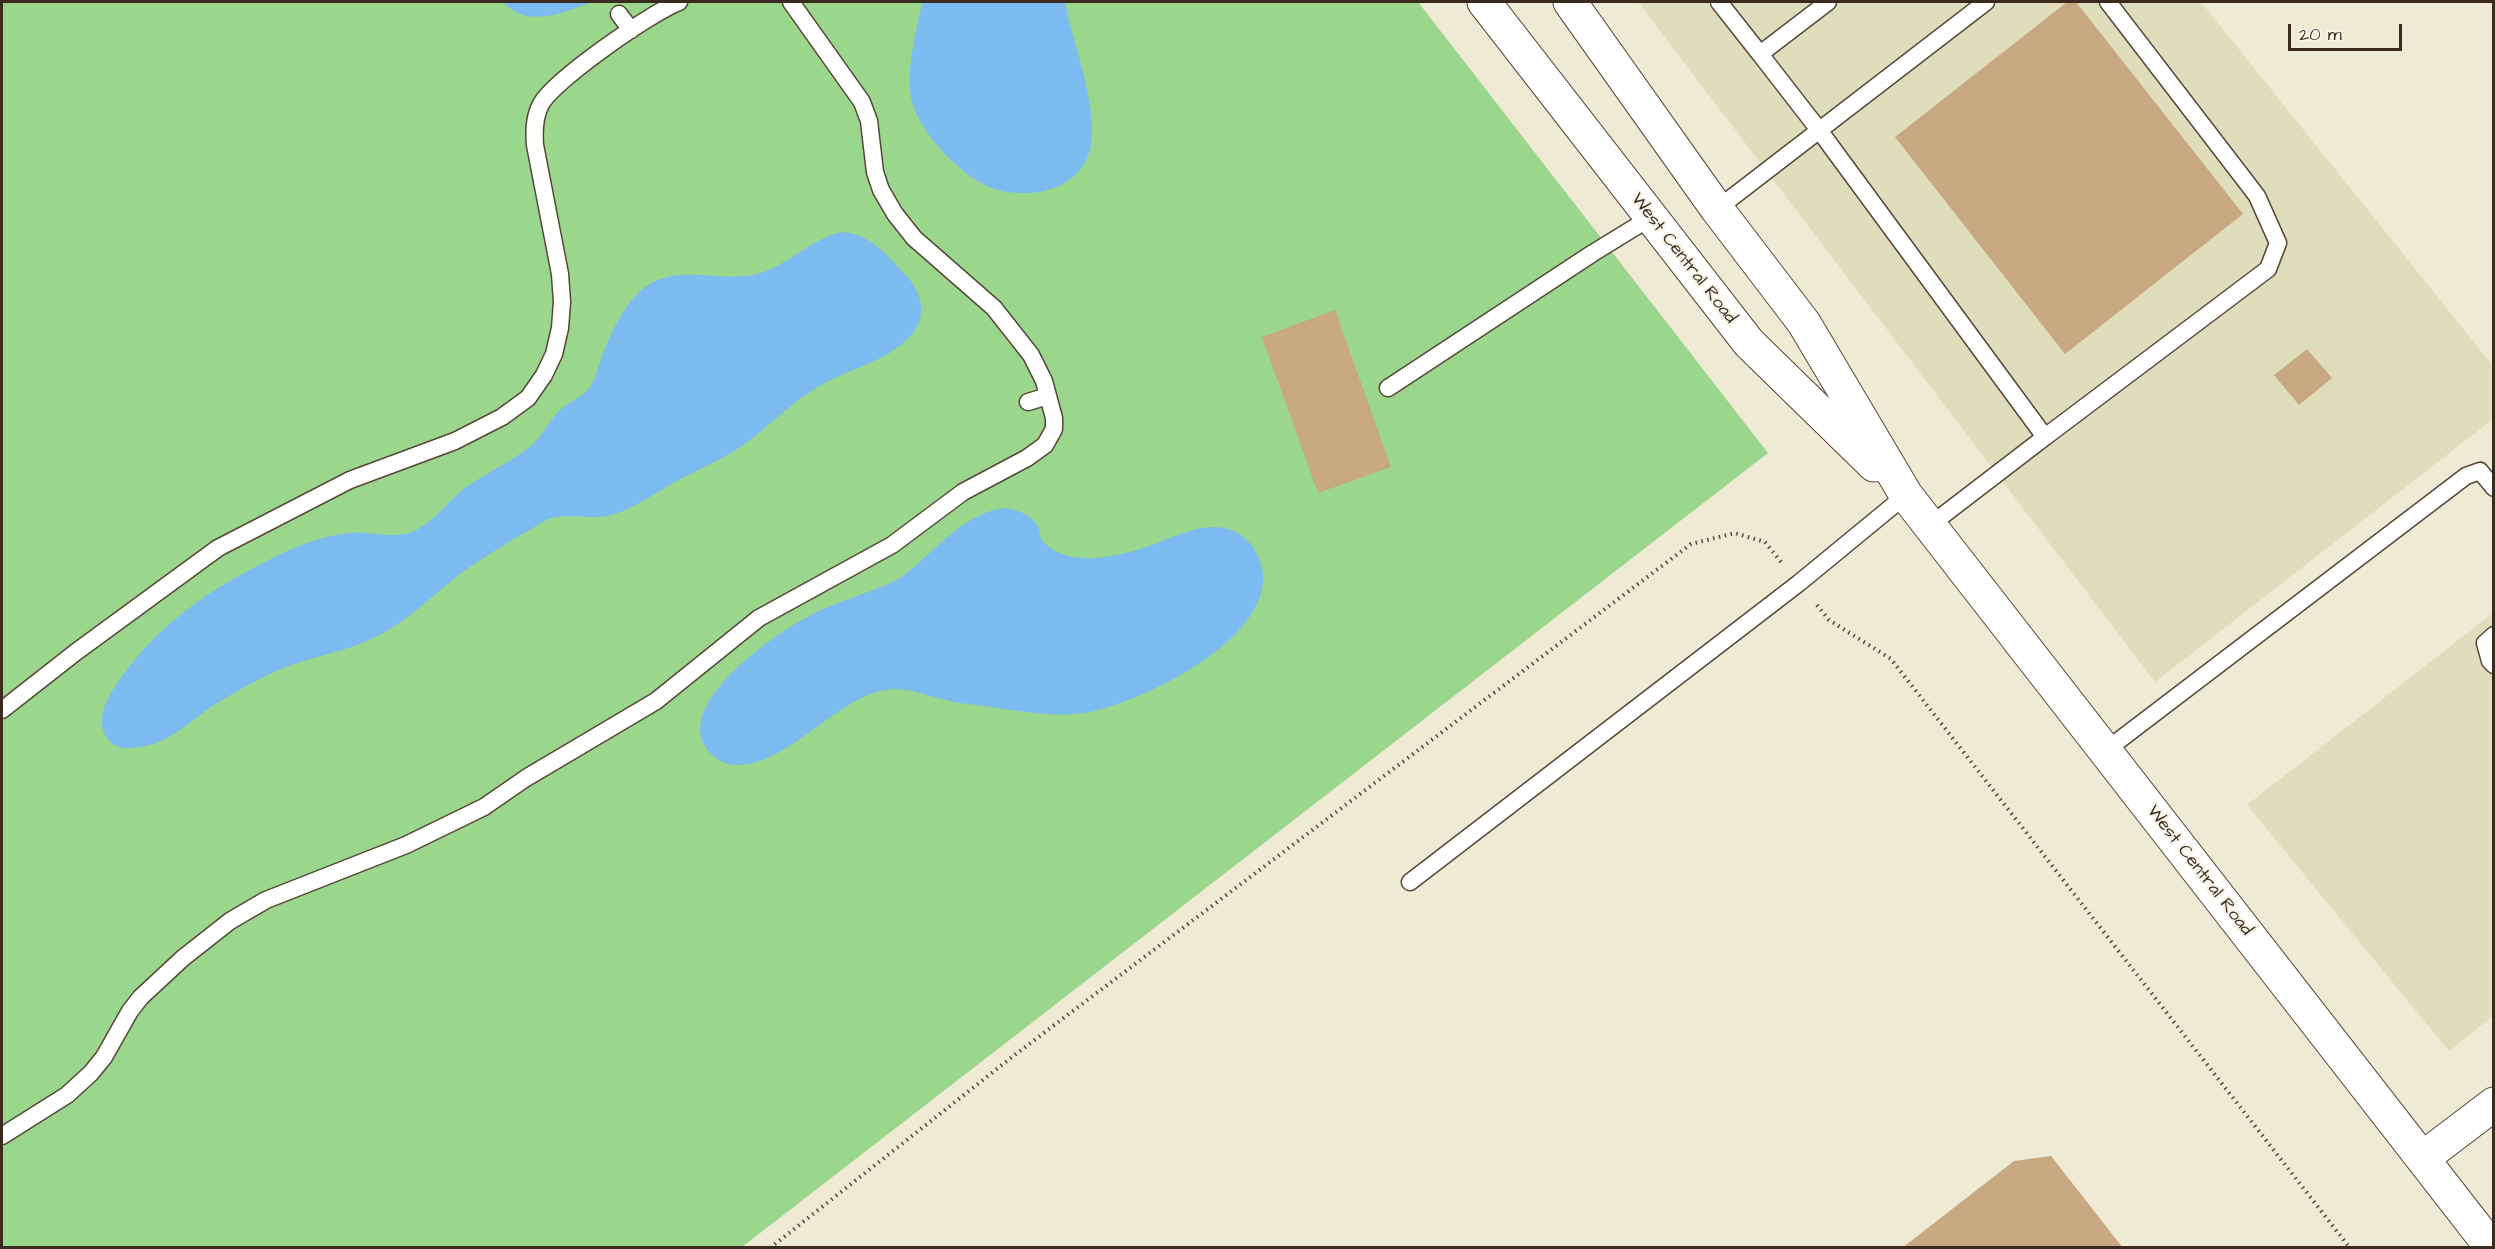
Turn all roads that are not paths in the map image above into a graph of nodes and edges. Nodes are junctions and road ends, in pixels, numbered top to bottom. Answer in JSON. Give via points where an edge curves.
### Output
{"nodes":[{"id":1,"x":679,"y":2,"type":"edge"},
{"id":2,"x":791,"y":2,"type":"edge"},
{"id":3,"x":1484,"y":2,"type":"edge"},
{"id":4,"x":1570,"y":2,"type":"edge"},
{"id":5,"x":1719,"y":2,"type":"edge"},
{"id":6,"x":1828,"y":2,"type":"edge"},
{"id":7,"x":1986,"y":2,"type":"edge"},
{"id":8,"x":2108,"y":2,"type":"edge"},
{"id":9,"x":619,"y":14,"type":"dead end"},
{"id":10,"x":632,"y":30,"type":"junction"},
{"id":11,"x":1760,"y":54,"type":"junction"},
{"id":12,"x":1819,"y":130,"type":"junction"},
{"id":13,"x":1717,"y":209,"type":"junction"},
{"id":14,"x":1650,"y":218,"type":"junction"},
{"id":15,"x":1388,"y":388,"type":"dead end"},
{"id":16,"x":1048,"y":396,"type":"junction"},
{"id":17,"x":1028,"y":402,"type":"dead end"},
{"id":18,"x":2044,"y":437,"type":"junction"},
{"id":19,"x":2493,"y":488,"type":"edge"},
{"id":20,"x":1905,"y":495,"type":"junction"},
{"id":21,"x":1929,"y":525,"type":"junction"},
{"id":22,"x":2493,"y":635,"type":"edge"},
{"id":23,"x":2493,"y":666,"type":"edge"},
{"id":24,"x":2,"y":710,"type":"edge"},
{"id":25,"x":2105,"y":751,"type":"junction"},
{"id":26,"x":1410,"y":882,"type":"dead end"},
{"id":27,"x":2493,"y":1104,"type":"edge"},
{"id":28,"x":2,"y":1136,"type":"edge"},
{"id":29,"x":2423,"y":1158,"type":"junction"},
{"id":30,"x":2492,"y":1248,"type":"edge"}],
"edges":[{"from":1,"to":10,"type":"lane"},
{"from":2,"to":16,"type":"lane","via":[[862,102],[869,121],[874,172],[895,214],[914,238],[981,295],[1014,331],[1038,367]]},
{"from":3,"to":14,"type":"main road","name":"West Central Road"},
{"from":4,"to":13,"type":"main road","name":"West Central Road"},
{"from":5,"to":11,"type":"lane"},
{"from":6,"to":11,"type":"lane"},
{"from":7,"to":12,"type":"lane"},
{"from":8,"to":18,"type":"lane","via":[[2258,196],[2278,243],[2268,269]]},
{"from":9,"to":10,"type":"lane"},
{"from":10,"to":24,"type":"lane","via":[[553,90],[536,116],[535,145],[562,302],[554,354],[534,392],[511,411],[473,431],[350,480],[218,548]]},
{"from":11,"to":12,"type":"lane"},
{"from":12,"to":13,"type":"lane"},
{"from":12,"to":18,"type":"lane"},
{"from":13,"to":20,"type":"main road","name":"West Central Road","via":[[1804,323]]},
{"from":14,"to":15,"type":"lane"},
{"from":14,"to":20,"type":"main road","name":"West Central Road","via":[[1749,343]]},
{"from":16,"to":17,"type":"lane"},
{"from":16,"to":28,"type":"lane","via":[[1054,429],[1041,449],[963,492],[892,545],[759,618],[626,720],[472,812],[406,844],[266,900],[230,921],[141,997],[91,1073],[67,1095]]},
{"from":18,"to":21,"type":"lane"},
{"from":19,"to":25,"type":"lane","via":[[2480,471],[2466,476]]},
{"from":20,"to":21,"type":"main road","name":"West Central Road"},
{"from":20,"to":26,"type":"lane","via":[[1799,583]]},
{"from":21,"to":25,"type":"main road","name":"West Central Road"},
{"from":22,"to":23,"type":"lane","via":[[2485,643]]},
{"from":25,"to":29,"type":"main road","name":"West Central Road"},
{"from":27,"to":29,"type":"main road"},
{"from":29,"to":30,"type":"main road","name":"West Central Road"}]}
